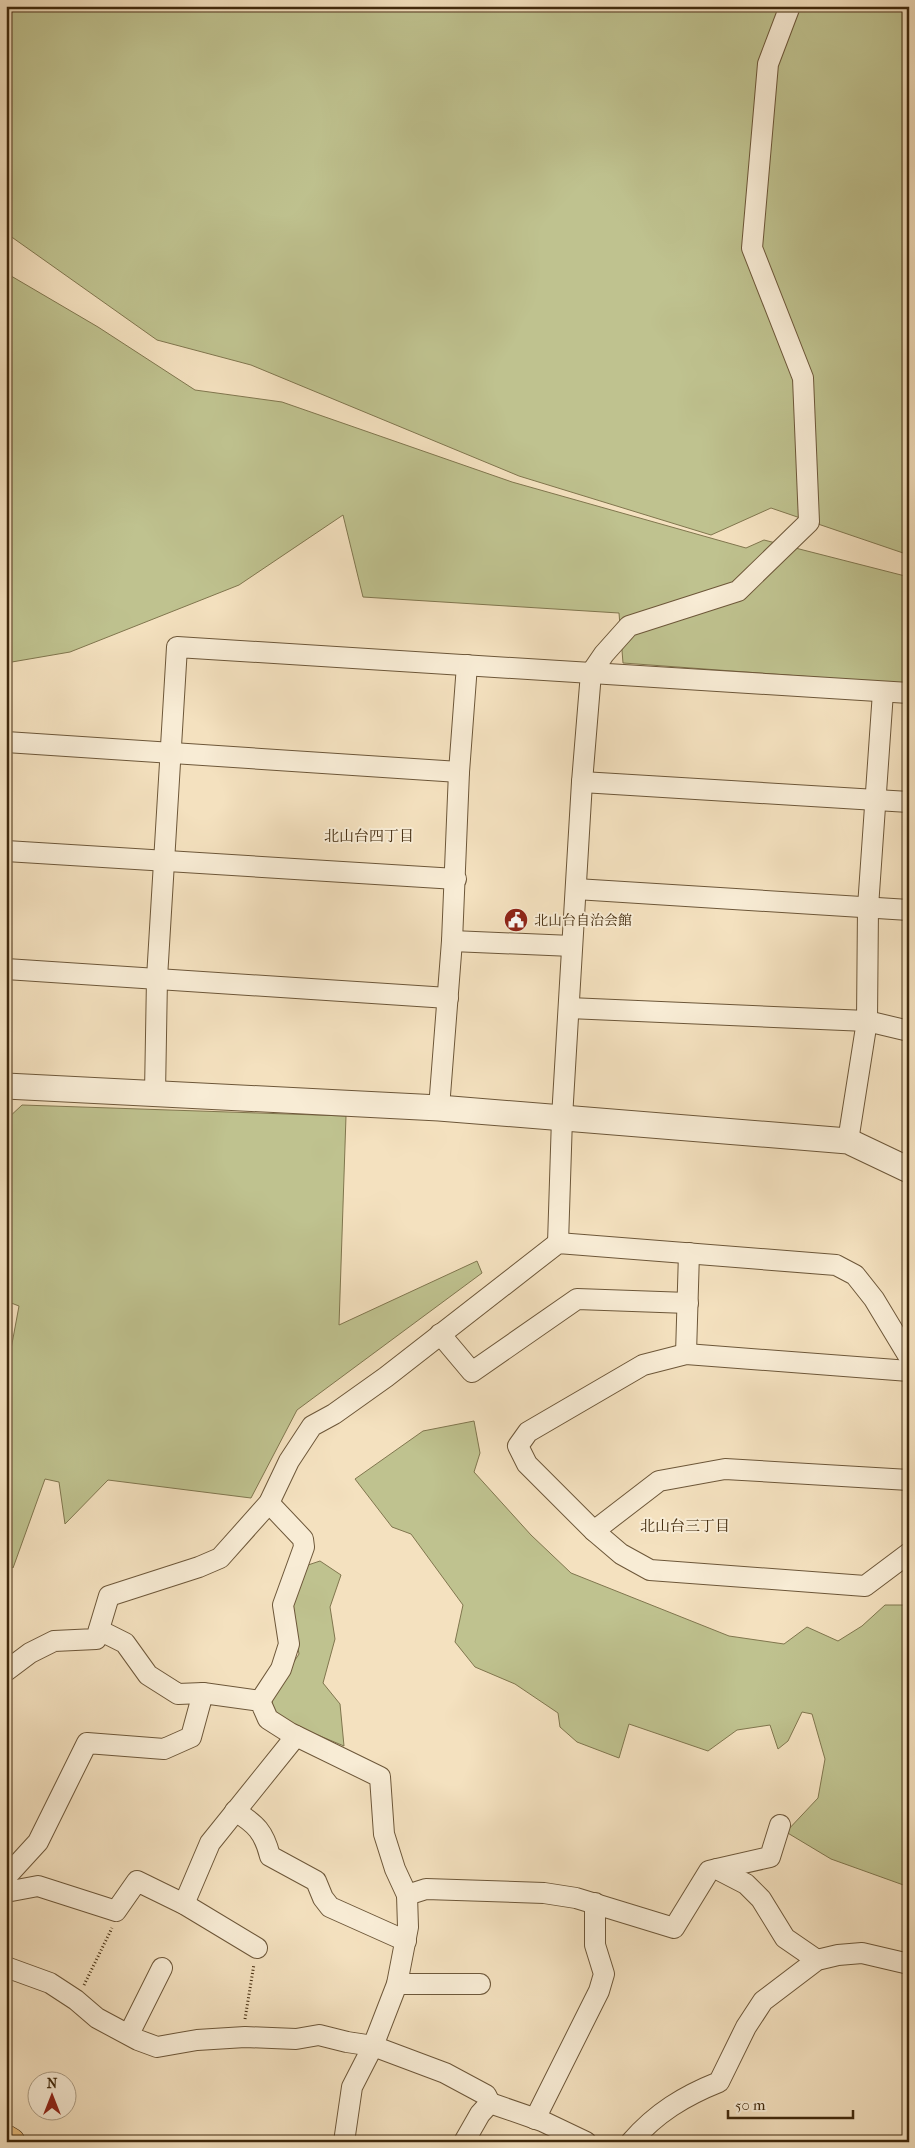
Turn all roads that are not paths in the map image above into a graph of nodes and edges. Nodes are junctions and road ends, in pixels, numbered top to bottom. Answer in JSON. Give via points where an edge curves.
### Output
{"nodes":[{"id":1,"x":790,"y":6,"type":"edge"},
{"id":2,"x":467,"y":665,"type":"junction"},
{"id":3,"x":590,"y":673,"type":"junction"},
{"id":4,"x":884,"y":692,"type":"junction"},
{"id":5,"x":909,"y":693,"type":"edge"},
{"id":6,"x":6,"y":742,"type":"edge"},
{"id":7,"x":169,"y":753,"type":"junction"},
{"id":8,"x":459,"y":772,"type":"junction"},
{"id":9,"x":582,"y":782,"type":"junction"},
{"id":10,"x":875,"y":800,"type":"junction"},
{"id":11,"x":909,"y":802,"type":"edge"},
{"id":12,"x":6,"y":851,"type":"edge"},
{"id":13,"x":164,"y":860,"type":"junction"},
{"id":14,"x":456,"y":879,"type":"junction"},
{"id":15,"x":576,"y":889,"type":"junction"},
{"id":16,"x":868,"y":907,"type":"junction"},
{"id":17,"x":909,"y":910,"type":"edge"},
{"id":18,"x":452,"y":941,"type":"junction"},
{"id":19,"x":572,"y":946,"type":"junction"},
{"id":20,"x":6,"y":969,"type":"edge"},
{"id":21,"x":157,"y":978,"type":"junction"},
{"id":22,"x":448,"y":998,"type":"junction"},
{"id":23,"x":569,"y":1008,"type":"junction"},
{"id":24,"x":867,"y":1021,"type":"junction"},
{"id":25,"x":909,"y":1031,"type":"edge"},
{"id":26,"x":6,"y":1086,"type":"edge"},
{"id":27,"x":155,"y":1093,"type":"junction"},
{"id":28,"x":439,"y":1108,"type":"junction"},
{"id":29,"x":562,"y":1118,"type":"junction"},
{"id":30,"x":848,"y":1141,"type":"junction"},
{"id":31,"x":909,"y":1170,"type":"edge"},
{"id":32,"x":558,"y":1244,"type":"junction"},
{"id":33,"x":689,"y":1253,"type":"junction"},
{"id":34,"x":688,"y":1303,"type":"junction"},
{"id":35,"x":440,"y":1334,"type":"junction"},
{"id":36,"x":686,"y":1354,"type":"junction"},
{"id":37,"x":909,"y":1356,"type":"edge"},
{"id":38,"x":909,"y":1371,"type":"edge"},
{"id":39,"x":909,"y":1480,"type":"edge"},
{"id":40,"x":269,"y":1503,"type":"junction"},
{"id":41,"x":594,"y":1531,"type":"junction"},
{"id":42,"x":909,"y":1553,"type":"edge"},
{"id":43,"x":99,"y":1630,"type":"junction"},
{"id":44,"x":6,"y":1671,"type":"edge"},
{"id":45,"x":203,"y":1693,"type":"junction"},
{"id":46,"x":260,"y":1701,"type":"junction"},
{"id":47,"x":296,"y":1736,"type":"junction"},
{"id":48,"x":235,"y":1811,"type":"junction"},
{"id":49,"x":780,"y":1825,"type":"dead end"},
{"id":50,"x":717,"y":1869,"type":"junction"},
{"id":51,"x":6,"y":1877,"type":"edge"},
{"id":52,"x":6,"y":1892,"type":"edge"},
{"id":53,"x":407,"y":1895,"type":"junction"},
{"id":54,"x":595,"y":1903,"type":"junction"},
{"id":55,"x":184,"y":1904,"type":"junction"},
{"id":56,"x":406,"y":1941,"type":"junction"},
{"id":57,"x":257,"y":1948,"type":"road end"},
{"id":58,"x":817,"y":1960,"type":"junction"},
{"id":59,"x":909,"y":1964,"type":"edge"},
{"id":60,"x":6,"y":1966,"type":"edge"},
{"id":61,"x":162,"y":1968,"type":"dead end"},
{"id":62,"x":397,"y":1984,"type":"junction"},
{"id":63,"x":480,"y":1984,"type":"dead end"},
{"id":64,"x":129,"y":2034,"type":"junction"},
{"id":65,"x":373,"y":2046,"type":"junction"},
{"id":66,"x":490,"y":2103,"type":"junction"},
{"id":67,"x":535,"y":2119,"type":"junction"},
{"id":68,"x":6,"y":2139,"type":"edge"},
{"id":69,"x":11,"y":2142,"type":"edge"},
{"id":70,"x":344,"y":2142,"type":"edge"},
{"id":71,"x":464,"y":2142,"type":"edge"},
{"id":72,"x":586,"y":2142,"type":"edge"},
{"id":73,"x":631,"y":2142,"type":"edge"}],
"edges":[{"from":1,"to":3,"type":"street","via":[[768,64],[752,248],[803,378],[809,522],[738,591],[629,626]]},
{"from":2,"to":3,"type":"street"},
{"from":2,"to":7,"type":"street","via":[[176,648]]},
{"from":2,"to":8,"type":"street"},
{"from":3,"to":4,"type":"street"},
{"from":3,"to":9,"type":"street"},
{"from":4,"to":5,"type":"street"},
{"from":4,"to":10,"type":"street"},
{"from":6,"to":7,"type":"street"},
{"from":7,"to":8,"type":"street"},
{"from":7,"to":13,"type":"street"},
{"from":8,"to":14,"type":"street"},
{"from":9,"to":10,"type":"street"},
{"from":9,"to":15,"type":"street"},
{"from":10,"to":11,"type":"street"},
{"from":10,"to":16,"type":"street"},
{"from":12,"to":13,"type":"street"},
{"from":13,"to":14,"type":"street"},
{"from":13,"to":21,"type":"street"},
{"from":14,"to":18,"type":"street"},
{"from":15,"to":16,"type":"street"},
{"from":15,"to":19,"type":"street"},
{"from":16,"to":17,"type":"street"},
{"from":16,"to":24,"type":"street"},
{"from":18,"to":19,"type":"street"},
{"from":18,"to":22,"type":"street"},
{"from":19,"to":23,"type":"street"},
{"from":20,"to":21,"type":"street"},
{"from":21,"to":22,"type":"street"},
{"from":21,"to":27,"type":"street"},
{"from":22,"to":28,"type":"street"},
{"from":23,"to":24,"type":"street"},
{"from":23,"to":29,"type":"street"},
{"from":24,"to":25,"type":"street"},
{"from":24,"to":30,"type":"street"},
{"from":26,"to":27,"type":"street"},
{"from":27,"to":28,"type":"street"},
{"from":28,"to":29,"type":"street"},
{"from":29,"to":30,"type":"street"},
{"from":29,"to":32,"type":"street"},
{"from":30,"to":31,"type":"street"},
{"from":32,"to":33,"type":"street"},
{"from":32,"to":35,"type":"street"},
{"from":33,"to":34,"type":"street"},
{"from":33,"to":37,"type":"street","via":[[836,1265],[855,1274]]},
{"from":34,"to":35,"type":"street","via":[[577,1299],[472,1372]]},
{"from":34,"to":36,"type":"street"},
{"from":35,"to":40,"type":"street","via":[[334,1414],[312,1426],[289,1461]]},
{"from":36,"to":38,"type":"street"},
{"from":36,"to":41,"type":"street","via":[[643,1365],[528,1432],[518,1446],[527,1464]]},
{"from":39,"to":41,"type":"street","via":[[725,1469],[659,1481]]},
{"from":40,"to":43,"type":"street","via":[[220,1558],[109,1596]]},
{"from":40,"to":46,"type":"street","via":[[303,1539],[304,1547],[283,1605],[289,1644],[281,1669]]},
{"from":41,"to":42,"type":"street","via":[[621,1554],[650,1570],[865,1586]]},
{"from":43,"to":44,"type":"street","via":[[96,1639],[54,1641],[30,1653]]},
{"from":43,"to":45,"type":"street","via":[[125,1642],[148,1675],[178,1694]]},
{"from":45,"to":46,"type":"street"},
{"from":45,"to":51,"type":"street","via":[[191,1737],[164,1749],[87,1743],[38,1842]]},
{"from":46,"to":47,"type":"street","via":[[268,1719]]},
{"from":47,"to":48,"type":"street"},
{"from":47,"to":53,"type":"street","via":[[380,1777],[384,1834]]},
{"from":48,"to":55,"type":"street","via":[[210,1843]]},
{"from":48,"to":56,"type":"street","via":[[252,1821],[266,1838],[270,1856],[316,1881],[322,1898],[330,1906]]},
{"from":49,"to":50,"type":"street","via":[[770,1858]]},
{"from":50,"to":54,"type":"street","via":[[709,1871],[674,1928]]},
{"from":50,"to":58,"type":"street","via":[[746,1884],[761,1899],[785,1938]]},
{"from":52,"to":55,"type":"street","via":[[38,1886],[116,1911],[137,1881]]},
{"from":53,"to":54,"type":"street","via":[[426,1889],[544,1893]]},
{"from":53,"to":56,"type":"street"},
{"from":54,"to":67,"type":"street","via":[[595,1945],[604,1974],[599,1991]]},
{"from":55,"to":57,"type":"street"},
{"from":56,"to":62,"type":"street"},
{"from":58,"to":59,"type":"street","via":[[862,1953]]},
{"from":58,"to":73,"type":"street","via":[[764,2001],[718,2082],[668,2108]]},
{"from":60,"to":64,"type":"street","via":[[50,1983],[97,2018]]},
{"from":61,"to":64,"type":"street"},
{"from":62,"to":63,"type":"street"},
{"from":62,"to":65,"type":"street"},
{"from":64,"to":65,"type":"street","via":[[157,2047],[197,2040],[319,2035]]},
{"from":65,"to":66,"type":"street","via":[[446,2073],[486,2095]]},
{"from":65,"to":70,"type":"street","via":[[352,2086]]},
{"from":66,"to":67,"type":"street"},
{"from":66,"to":71,"type":"street"},
{"from":67,"to":72,"type":"street"},
{"from":68,"to":69,"type":"main road"}]}
